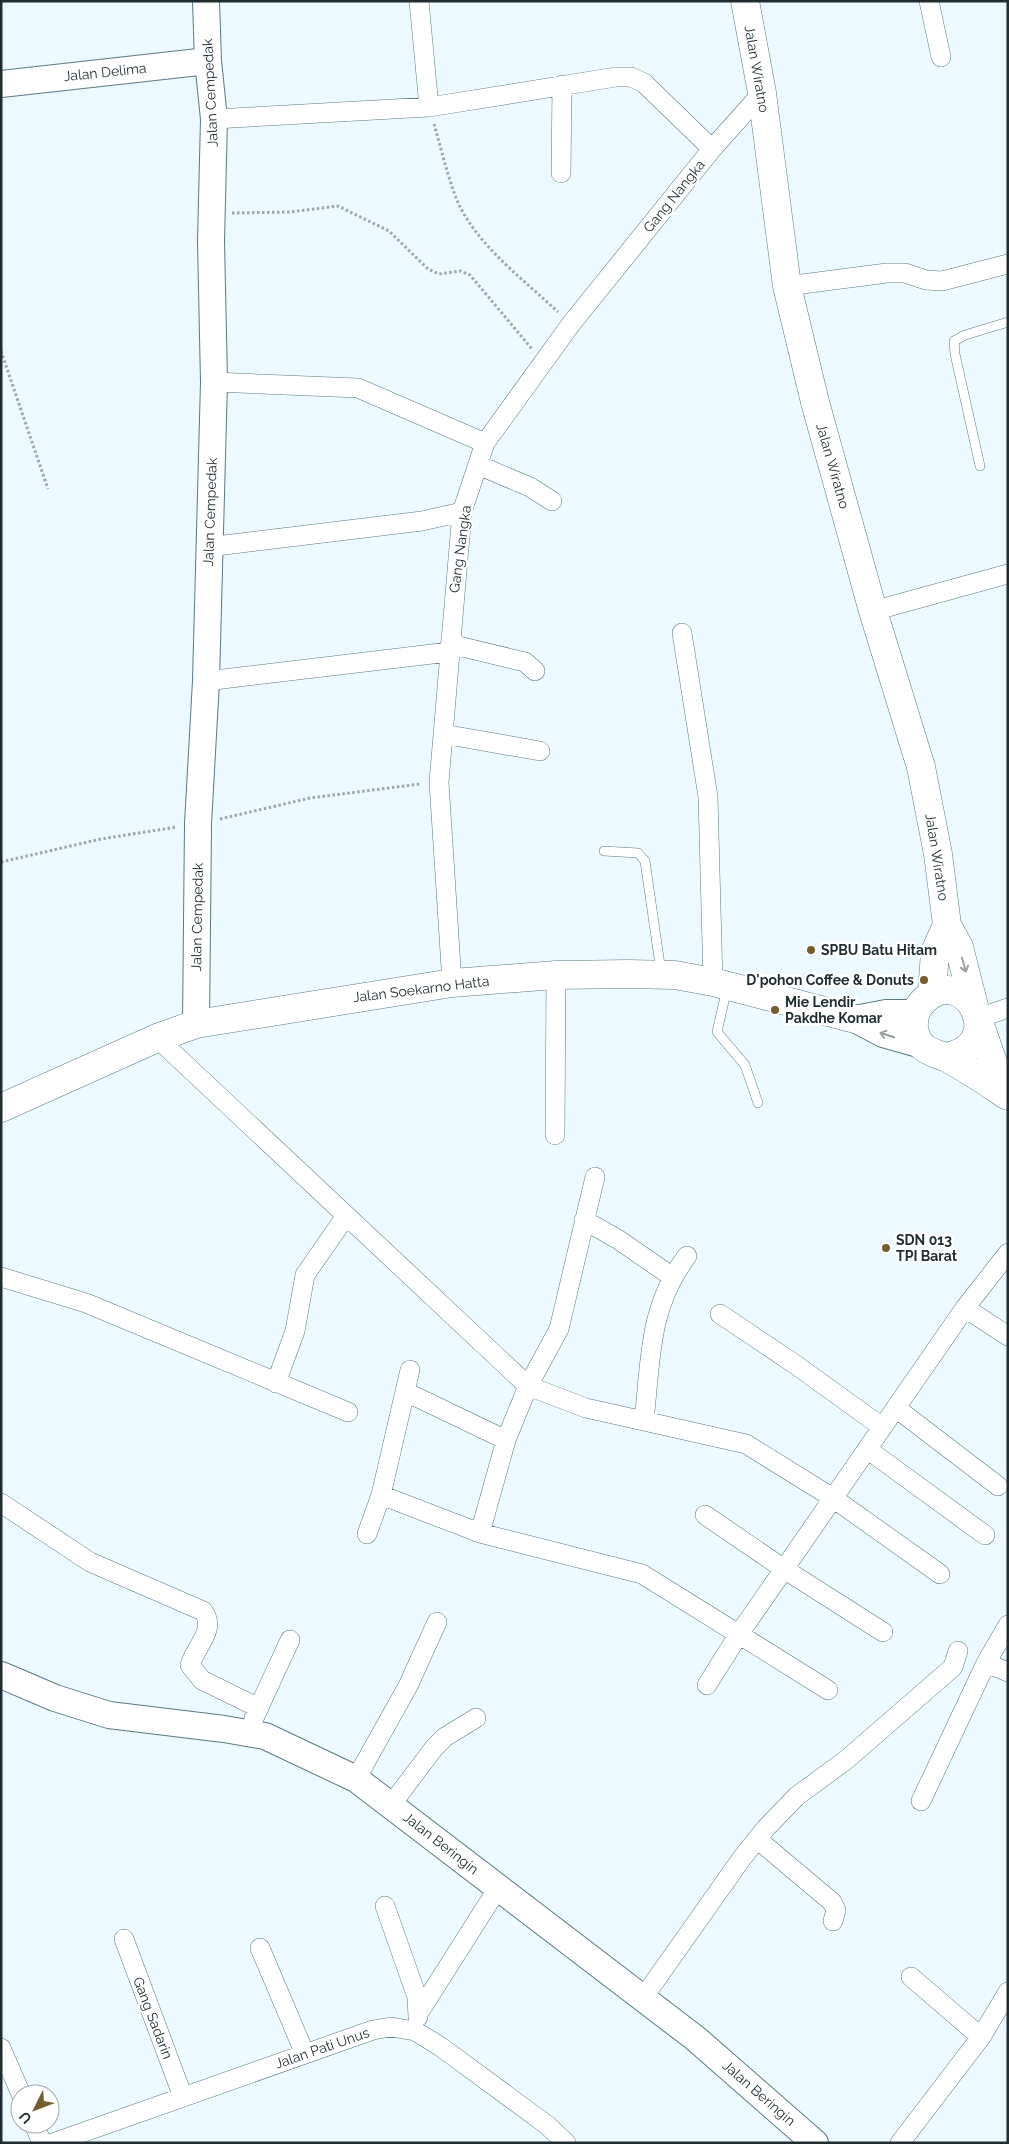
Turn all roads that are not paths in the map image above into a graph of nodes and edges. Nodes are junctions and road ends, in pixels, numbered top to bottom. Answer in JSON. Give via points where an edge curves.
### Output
{"nodes":[{"id":1,"x":206,"y":1,"type":"edge"},
{"id":2,"x":419,"y":1,"type":"edge"},
{"id":3,"x":745,"y":1,"type":"edge"},
{"id":4,"x":929,"y":1,"type":"edge"},
{"id":5,"x":941,"y":57,"type":"dead end"},
{"id":6,"x":208,"y":60,"type":"junction"},
{"id":7,"x":1,"y":84,"type":"edge"},
{"id":8,"x":562,"y":85,"type":"junction"},
{"id":9,"x":762,"y":92,"type":"junction"},
{"id":10,"x":429,"y":107,"type":"junction"},
{"id":11,"x":214,"y":119,"type":"junction"},
{"id":12,"x":712,"y":148,"type":"junction"},
{"id":13,"x":561,"y":173,"type":"dead end"},
{"id":14,"x":1007,"y":266,"type":"edge"},
{"id":15,"x":788,"y":286,"type":"junction"},
{"id":16,"x":1008,"y":322,"type":"edge"},
{"id":17,"x":214,"y":382,"type":"junction"},
{"id":18,"x":485,"y":444,"type":"junction"},
{"id":19,"x":478,"y":464,"type":"junction"},
{"id":20,"x":980,"y":466,"type":"dead end"},
{"id":21,"x":552,"y":500,"type":"dead end"},
{"id":22,"x":462,"y":512,"type":"junction"},
{"id":23,"x":208,"y":547,"type":"junction"},
{"id":24,"x":1008,"y":574,"type":"edge"},
{"id":25,"x":873,"y":611,"type":"junction"},
{"id":26,"x":682,"y":633,"type":"dead end"},
{"id":27,"x":450,"y":648,"type":"junction"},
{"id":28,"x":535,"y":671,"type":"dead end"},
{"id":29,"x":206,"y":681,"type":"junction"},
{"id":30,"x":442,"y":734,"type":"junction"},
{"id":31,"x":540,"y":751,"type":"dead end"},
{"id":32,"x":604,"y":851,"type":"dead end"},
{"id":33,"x":947,"y":925,"type":"junction"},
{"id":34,"x":556,"y":975,"type":"junction"},
{"id":35,"x":661,"y":975,"type":"junction"},
{"id":36,"x":452,"y":983,"type":"junction"},
{"id":37,"x":721,"y":984,"type":"junction"},
{"id":38,"x":923,"y":1004,"type":"junction"},
{"id":39,"x":1008,"y":1008,"type":"edge"},
{"id":40,"x":978,"y":1016,"type":"junction"},
{"id":41,"x":855,"y":1019,"type":"junction"},
{"id":42,"x":196,"y":1024,"type":"junction"},
{"id":43,"x":157,"y":1038,"type":"junction"},
{"id":44,"x":933,"y":1051,"type":"junction"},
{"id":45,"x":1006,"y":1095,"type":"edge"},
{"id":46,"x":758,"y":1103,"type":"dead end"},
{"id":47,"x":1,"y":1108,"type":"edge"},
{"id":48,"x":555,"y":1135,"type":"dead end"},
{"id":49,"x":595,"y":1177,"type":"dead end"},
{"id":50,"x":346,"y":1216,"type":"junction"},
{"id":51,"x":584,"y":1220,"type":"junction"},
{"id":52,"x":1008,"y":1253,"type":"edge"},
{"id":53,"x":687,"y":1256,"type":"dead end"},
{"id":54,"x":671,"y":1276,"type":"junction"},
{"id":55,"x":1,"y":1277,"type":"edge"},
{"id":56,"x":964,"y":1308,"type":"junction"},
{"id":57,"x":720,"y":1314,"type":"dead end"},
{"id":58,"x":1008,"y":1336,"type":"edge"},
{"id":59,"x":410,"y":1370,"type":"dead end"},
{"id":60,"x":276,"y":1383,"type":"junction"},
{"id":61,"x":528,"y":1386,"type":"junction"},
{"id":62,"x":406,"y":1392,"type":"junction"},
{"id":63,"x":896,"y":1408,"type":"junction"},
{"id":64,"x":348,"y":1412,"type":"dead end"},
{"id":65,"x":644,"y":1421,"type":"junction"},
{"id":66,"x":882,"y":1427,"type":"junction"},
{"id":67,"x":506,"y":1440,"type":"junction"},
{"id":68,"x":867,"y":1449,"type":"junction"},
{"id":69,"x":998,"y":1486,"type":"dead end"},
{"id":70,"x":381,"y":1495,"type":"junction"},
{"id":71,"x":832,"y":1498,"type":"junction"},
{"id":72,"x":1,"y":1503,"type":"edge"},
{"id":73,"x":706,"y":1515,"type":"dead end"},
{"id":74,"x":480,"y":1532,"type":"junction"},
{"id":75,"x":367,"y":1534,"type":"dead end"},
{"id":76,"x":985,"y":1536,"type":"dead end"},
{"id":77,"x":784,"y":1569,"type":"junction"},
{"id":78,"x":940,"y":1574,"type":"dead end"},
{"id":79,"x":437,"y":1622,"type":"dead end"},
{"id":80,"x":1008,"y":1625,"type":"edge"},
{"id":81,"x":883,"y":1632,"type":"dead end"},
{"id":82,"x":739,"y":1634,"type":"junction"},
{"id":83,"x":290,"y":1640,"type":"dead end"},
{"id":84,"x":958,"y":1651,"type":"dead end"},
{"id":85,"x":986,"y":1663,"type":"junction"},
{"id":86,"x":1008,"y":1672,"type":"edge"},
{"id":87,"x":1,"y":1676,"type":"edge"},
{"id":88,"x":707,"y":1685,"type":"dead end"},
{"id":89,"x":828,"y":1690,"type":"dead end"},
{"id":90,"x":258,"y":1708,"type":"junction"},
{"id":91,"x":476,"y":1718,"type":"dead end"},
{"id":92,"x":247,"y":1733,"type":"junction"},
{"id":93,"x":356,"y":1779,"type":"junction"},
{"id":94,"x":921,"y":1801,"type":"dead end"},
{"id":95,"x":391,"y":1805,"type":"junction"},
{"id":96,"x":758,"y":1838,"type":"junction"},
{"id":97,"x":498,"y":1888,"type":"junction"},
{"id":98,"x":385,"y":1906,"type":"dead end"},
{"id":99,"x":832,"y":1920,"type":"dead end"},
{"id":100,"x":124,"y":1939,"type":"dead end"},
{"id":101,"x":260,"y":1948,"type":"dead end"},
{"id":102,"x":911,"y":1977,"type":"dead end"},
{"id":103,"x":1008,"y":1992,"type":"edge"},
{"id":104,"x":643,"y":1998,"type":"junction"},
{"id":105,"x":416,"y":2022,"type":"junction"},
{"id":106,"x":981,"y":2037,"type":"junction"},
{"id":107,"x":1,"y":2048,"type":"edge"},
{"id":108,"x":305,"y":2054,"type":"junction"},
{"id":109,"x":17,"y":2084,"type":"edge"},
{"id":110,"x":183,"y":2097,"type":"junction"},
{"id":111,"x":53,"y":2143,"type":"edge"},
{"id":112,"x":566,"y":2143,"type":"edge"},
{"id":113,"x":815,"y":2143,"type":"edge"},
{"id":114,"x":900,"y":2143,"type":"edge"}],
"edges":[{"from":1,"to":6,"type":"street","name":"Jalan Cempedak"},
{"from":2,"to":10,"type":"street"},
{"from":3,"to":9,"type":"main road","name":"Jalan Wiratno"},
{"from":4,"to":5,"type":"street"},
{"from":6,"to":7,"type":"street","name":"Jalan Delima"},
{"from":6,"to":11,"type":"street","name":"Jalan Cempedak"},
{"from":8,"to":10,"type":"street"},
{"from":8,"to":12,"type":"street","via":[[631,77],[644,83]]},
{"from":8,"to":13,"type":"street"},
{"from":9,"to":12,"type":"street","name":"Gang Nangka"},
{"from":9,"to":15,"type":"main road","name":"Jalan Wiratno"},
{"from":10,"to":11,"type":"street"},
{"from":11,"to":17,"type":"street","name":"Jalan Cempedak"},
{"from":12,"to":18,"type":"street","name":"Gang Nangka","via":[[571,324]]},
{"from":14,"to":15,"type":"street","via":[[955,279],[926,280],[905,273],[887,273]]},
{"from":15,"to":25,"type":"main road","name":"Jalan Wiratno","via":[[815,402]]},
{"from":16,"to":20,"type":"lane","via":[[954,341]]},
{"from":17,"to":18,"type":"street","via":[[358,388]]},
{"from":17,"to":23,"type":"street","name":"Jalan Cempedak"},
{"from":18,"to":19,"type":"street","name":"Gang Nangka"},
{"from":19,"to":21,"type":"street"},
{"from":19,"to":22,"type":"street","name":"Gang Nangka"},
{"from":22,"to":23,"type":"street","via":[[422,521]]},
{"from":22,"to":27,"type":"street","name":"Gang Nangka"},
{"from":23,"to":29,"type":"street","name":"Jalan Cempedak"},
{"from":24,"to":25,"type":"street"},
{"from":25,"to":33,"type":"main road","name":"Jalan Wiratno","via":[[921,767],[938,854]]},
{"from":26,"to":37,"type":"street","via":[[708,797]]},
{"from":27,"to":28,"type":"street","via":[[524,662]]},
{"from":27,"to":29,"type":"street"},
{"from":27,"to":30,"type":"street","name":"Gang Nangka"},
{"from":29,"to":42,"type":"street","name":"Jalan Cempedak","via":[[198,824]]},
{"from":30,"to":31,"type":"street"},
{"from":30,"to":36,"type":"street","name":"Gang Nangka","via":[[439,782]]},
{"from":32,"to":35,"type":"lane","via":[[638,853],[645,862]]},
{"from":33,"to":38,"type":"main road","via":[[935,952]]},
{"from":33,"to":40,"type":"main road","name":"Jalan Wiratno","one_way":true,"via":[[959,947]]},
{"from":34,"to":35,"type":"main road","name":"Jalan Soekarno Hatta"},
{"from":34,"to":36,"type":"main road","name":"Jalan Soekarno Hatta"},
{"from":34,"to":48,"type":"street"},
{"from":35,"to":37,"type":"main road","name":"Jalan Soekarno Hatta"},
{"from":36,"to":42,"type":"main road","name":"Jalan Soekarno Hatta"},
{"from":37,"to":41,"type":"main road","name":"Jalan Soekarno Hatta"},
{"from":37,"to":46,"type":"lane","via":[[717,1032],[746,1065]]},
{"from":38,"to":40,"type":"main road","via":[[941,991],[960,994]]},
{"from":38,"to":41,"type":"street","name":"Jalan Soekarno Hatta"},
{"from":38,"to":44,"type":"main road","via":[[914,1030]]},
{"from":39,"to":40,"type":"street"},
{"from":40,"to":44,"type":"main road","via":[[977,1038],[969,1048],[958,1055]]},
{"from":40,"to":45,"type":"main road","name":"Jalan Wiratno"},
{"from":44,"to":41,"type":"street","name":"Jalan Soekarno Hatta","one_way":true,"via":[[883,1034]]},
{"from":42,"to":43,"type":"main road","name":"Jalan Soekarno Hatta"},
{"from":43,"to":47,"type":"main road","name":"Jalan Soekarno Hatta"},
{"from":43,"to":50,"type":"street"},
{"from":44,"to":45,"type":"main road"},
{"from":49,"to":51,"type":"street"},
{"from":50,"to":60,"type":"street","via":[[304,1276],[295,1331]]},
{"from":50,"to":61,"type":"street"},
{"from":51,"to":54,"type":"street"},
{"from":51,"to":61,"type":"street","via":[[559,1329]]},
{"from":52,"to":56,"type":"street"},
{"from":53,"to":54,"type":"street"},
{"from":54,"to":65,"type":"street","via":[[655,1323]]},
{"from":55,"to":60,"type":"street","via":[[86,1303]]},
{"from":56,"to":58,"type":"street"},
{"from":56,"to":63,"type":"street"},
{"from":57,"to":66,"type":"street"},
{"from":59,"to":62,"type":"street"},
{"from":60,"to":64,"type":"street"},
{"from":61,"to":65,"type":"street","via":[[586,1408]]},
{"from":61,"to":67,"type":"street"},
{"from":62,"to":67,"type":"street"},
{"from":62,"to":70,"type":"street"},
{"from":63,"to":66,"type":"street"},
{"from":63,"to":69,"type":"street"},
{"from":65,"to":71,"type":"street","via":[[746,1444]]},
{"from":66,"to":68,"type":"street"},
{"from":67,"to":74,"type":"street"},
{"from":68,"to":71,"type":"street"},
{"from":68,"to":76,"type":"street"},
{"from":70,"to":74,"type":"street"},
{"from":70,"to":75,"type":"street"},
{"from":71,"to":77,"type":"street"},
{"from":71,"to":78,"type":"street"},
{"from":72,"to":90,"type":"street","via":[[90,1562],[202,1611],[210,1626],[192,1658],[190,1665],[195,1674]]},
{"from":73,"to":77,"type":"street"},
{"from":74,"to":82,"type":"street","via":[[642,1574]]},
{"from":77,"to":81,"type":"street"},
{"from":77,"to":82,"type":"street"},
{"from":79,"to":93,"type":"street","via":[[408,1686]]},
{"from":80,"to":85,"type":"street"},
{"from":82,"to":88,"type":"street"},
{"from":82,"to":89,"type":"street"},
{"from":83,"to":90,"type":"street"},
{"from":84,"to":96,"type":"street","via":[[953,1667],[846,1760],[797,1796]]},
{"from":85,"to":86,"type":"street"},
{"from":85,"to":94,"type":"street"},
{"from":87,"to":92,"type":"street","name":"Jalan Beringin","via":[[108,1715]]},
{"from":90,"to":92,"type":"street"},
{"from":91,"to":95,"type":"street","via":[[445,1737],[434,1748]]},
{"from":92,"to":93,"type":"street","name":"Jalan Beringin","via":[[265,1736]]},
{"from":93,"to":95,"type":"street","name":"Jalan Beringin"},
{"from":95,"to":97,"type":"street","name":"Jalan Beringin"},
{"from":96,"to":99,"type":"street","via":[[832,1902],[836,1910]]},
{"from":96,"to":104,"type":"street"},
{"from":97,"to":104,"type":"street","name":"Jalan Beringin"},
{"from":97,"to":105,"type":"street"},
{"from":98,"to":105,"type":"street","via":[[415,1991]]},
{"from":100,"to":110,"type":"street","name":"Gang Sadarin"},
{"from":101,"to":108,"type":"street"},
{"from":102,"to":106,"type":"street"},
{"from":103,"to":106,"type":"street"},
{"from":104,"to":113,"type":"street","name":"Jalan Beringin","via":[[696,2038]]},
{"from":105,"to":108,"type":"street","name":"Jalan Pati Unus","via":[[382,2028]]},
{"from":105,"to":112,"type":"street","name":"Jalan Pati Unus","via":[[441,2047],[547,2125]]},
{"from":106,"to":114,"type":"street"},
{"from":107,"to":109,"type":"street"},
{"from":108,"to":110,"type":"street","name":"Jalan Pati Unus"},
{"from":110,"to":111,"type":"street","name":"Jalan Pati Unus"}]}
